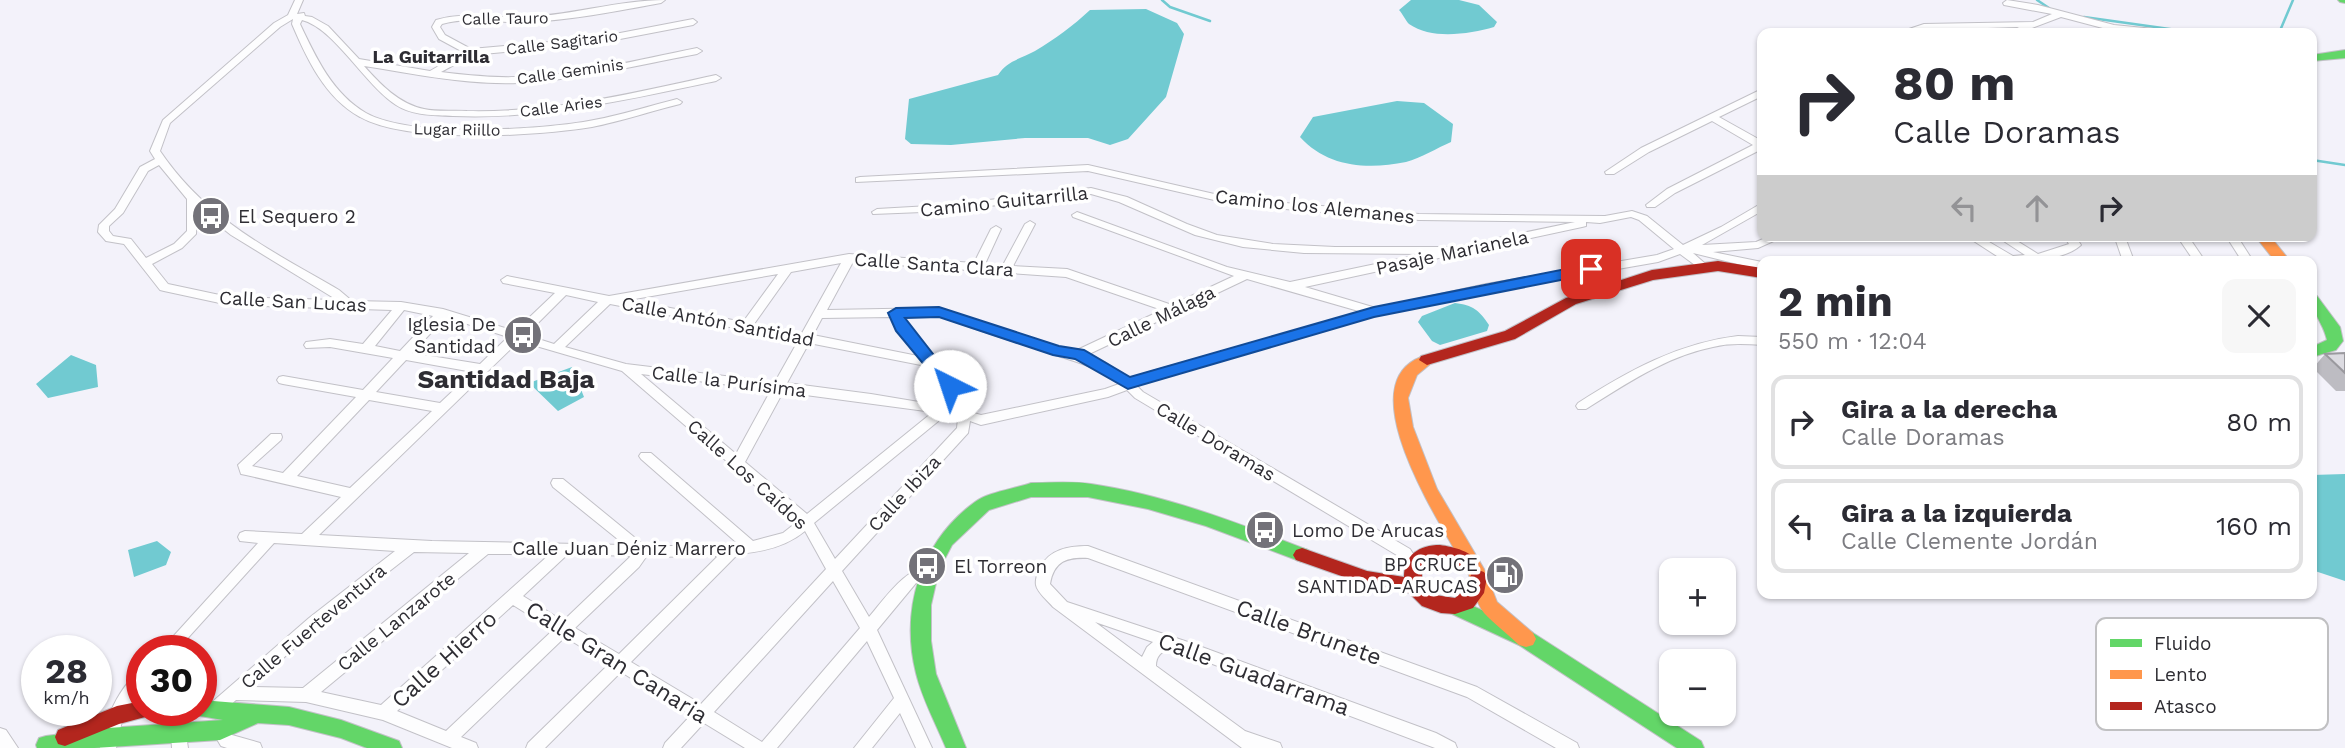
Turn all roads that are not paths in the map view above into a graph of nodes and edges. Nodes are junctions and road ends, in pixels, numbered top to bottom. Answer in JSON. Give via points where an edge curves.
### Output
{"nodes":[{"id":1,"x":299,"y":0,"type":"edge"},
{"id":2,"x":661,"y":0,"type":"edge"},
{"id":3,"x":2030,"y":0,"type":"edge"},
{"id":4,"x":2007,"y":3,"type":"dead end"},
{"id":5,"x":2038,"y":8,"type":"junction"},
{"id":6,"x":297,"y":15,"type":"junction"},
{"id":7,"x":2058,"y":15,"type":"junction"},
{"id":8,"x":693,"y":22,"type":"dead end"},
{"id":9,"x":2031,"y":24,"type":"junction"},
{"id":10,"x":1920,"y":28,"type":"edge"},
{"id":11,"x":2022,"y":28,"type":"edge"},
{"id":12,"x":2114,"y":28,"type":"edge"},
{"id":13,"x":697,"y":51,"type":"dead end"},
{"id":14,"x":470,"y":52,"type":"junction"},
{"id":15,"x":2345,"y":54,"type":"edge"},
{"id":16,"x":2317,"y":57,"type":"edge"},
{"id":17,"x":359,"y":62,"type":"junction"},
{"id":18,"x":392,"y":68,"type":"junction"},
{"id":19,"x":434,"y":72,"type":"junction"},
{"id":20,"x":716,"y":78,"type":"dead end"},
{"id":21,"x":371,"y":81,"type":"junction"},
{"id":22,"x":1757,"y":94,"type":"edge"},
{"id":23,"x":677,"y":102,"type":"dead end"},
{"id":24,"x":1712,"y":117,"type":"junction"},
{"id":25,"x":1757,"y":142,"type":"edge"},
{"id":26,"x":1757,"y":148,"type":"edge"},
{"id":27,"x":160,"y":161,"type":"junction"},
{"id":28,"x":1610,"y":172,"type":"dead end"},
{"id":29,"x":860,"y":180,"type":"dead end"},
{"id":30,"x":192,"y":198,"type":"junction"},
{"id":31,"x":1651,"y":205,"type":"dead end"},
{"id":32,"x":1757,"y":209,"type":"edge"},
{"id":33,"x":877,"y":212,"type":"dead end"},
{"id":34,"x":1077,"y":215,"type":"dead end"},
{"id":35,"x":1606,"y":219,"type":"junction"},
{"id":36,"x":1030,"y":224,"type":"dead end"},
{"id":37,"x":996,"y":229,"type":"dead end"},
{"id":38,"x":1765,"y":242,"type":"edge"},
{"id":39,"x":1981,"y":242,"type":"edge"},
{"id":40,"x":2011,"y":242,"type":"edge"},
{"id":41,"x":2071,"y":242,"type":"edge"},
{"id":42,"x":2268,"y":242,"type":"edge"},
{"id":43,"x":1685,"y":250,"type":"junction"},
{"id":44,"x":1457,"y":251,"type":"junction"},
{"id":45,"x":2004,"y":256,"type":"edge"},
{"id":46,"x":2034,"y":256,"type":"edge"},
{"id":47,"x":2054,"y":256,"type":"edge"},
{"id":48,"x":2279,"y":256,"type":"edge"},
{"id":49,"x":849,"y":258,"type":"junction"},
{"id":50,"x":1658,"y":258,"type":"junction"},
{"id":51,"x":1640,"y":262,"type":"junction"},
{"id":52,"x":145,"y":263,"type":"junction"},
{"id":53,"x":1757,"y":265,"type":"edge"},
{"id":54,"x":978,"y":267,"type":"junction"},
{"id":55,"x":1703,"y":267,"type":"junction"},
{"id":56,"x":788,"y":268,"type":"junction"},
{"id":57,"x":1006,"y":269,"type":"junction"},
{"id":58,"x":1671,"y":271,"type":"junction"},
{"id":59,"x":1757,"y":272,"type":"edge"},
{"id":60,"x":1652,"y":275,"type":"junction"},
{"id":61,"x":1244,"y":276,"type":"junction"},
{"id":62,"x":507,"y":280,"type":"dead end"},
{"id":63,"x":1290,"y":286,"type":"junction"},
{"id":64,"x":563,"y":292,"type":"junction"},
{"id":65,"x":607,"y":300,"type":"junction"},
{"id":66,"x":348,"y":303,"type":"junction"},
{"id":67,"x":401,"y":306,"type":"junction"},
{"id":68,"x":2317,"y":306,"type":"edge"},
{"id":69,"x":1174,"y":310,"type":"junction"},
{"id":70,"x":1374,"y":312,"type":"junction"},
{"id":71,"x":443,"y":313,"type":"junction"},
{"id":72,"x":896,"y":313,"type":"junction"},
{"id":73,"x":819,"y":314,"type":"junction"},
{"id":74,"x":745,"y":328,"type":"junction"},
{"id":75,"x":516,"y":337,"type":"junction"},
{"id":76,"x":806,"y":338,"type":"junction"},
{"id":77,"x":1757,"y":340,"type":"edge"},
{"id":78,"x":310,"y":345,"type":"dead end"},
{"id":79,"x":366,"y":349,"type":"junction"},
{"id":80,"x":556,"y":349,"type":"junction"},
{"id":81,"x":2317,"y":350,"type":"edge"},
{"id":82,"x":1079,"y":354,"type":"junction"},
{"id":83,"x":405,"y":356,"type":"junction"},
{"id":84,"x":929,"y":362,"type":"junction"},
{"id":85,"x":626,"y":368,"type":"junction"},
{"id":86,"x":482,"y":369,"type":"junction"},
{"id":87,"x":283,"y":380,"type":"dead end"},
{"id":88,"x":1128,"y":384,"type":"junction"},
{"id":89,"x":780,"y":386,"type":"junction"},
{"id":90,"x":367,"y":395,"type":"junction"},
{"id":91,"x":1582,"y":406,"type":"dead end"},
{"id":92,"x":442,"y":408,"type":"junction"},
{"id":93,"x":945,"y":409,"type":"junction"},
{"id":94,"x":965,"y":414,"type":"junction"},
{"id":95,"x":276,"y":437,"type":"dead end"},
{"id":96,"x":646,"y":456,"type":"dead end"},
{"id":97,"x":738,"y":462,"type":"junction"},
{"id":98,"x":285,"y":480,"type":"junction"},
{"id":99,"x":558,"y":483,"type":"dead end"},
{"id":100,"x":353,"y":494,"type":"junction"},
{"id":101,"x":1444,"y":518,"type":"junction"},
{"id":102,"x":806,"y":521,"type":"junction"},
{"id":103,"x":245,"y":537,"type":"dead end"},
{"id":104,"x":271,"y":538,"type":"junction"},
{"id":105,"x":307,"y":538,"type":"junction"},
{"id":106,"x":411,"y":546,"type":"junction"},
{"id":107,"x":485,"y":548,"type":"junction"},
{"id":108,"x":752,"y":548,"type":"junction"},
{"id":109,"x":565,"y":549,"type":"junction"},
{"id":110,"x":735,"y":550,"type":"junction"},
{"id":111,"x":642,"y":551,"type":"junction"},
{"id":112,"x":1417,"y":564,"type":"junction"},
{"id":113,"x":836,"y":569,"type":"junction"},
{"id":114,"x":1475,"y":570,"type":"junction"},
{"id":115,"x":929,"y":572,"type":"junction"},
{"id":116,"x":512,"y":597,"type":"junction"},
{"id":117,"x":1058,"y":603,"type":"junction"},
{"id":118,"x":1457,"y":607,"type":"junction"},
{"id":119,"x":564,"y":629,"type":"junction"},
{"id":120,"x":869,"y":630,"type":"junction"},
{"id":121,"x":182,"y":635,"type":"edge"},
{"id":122,"x":1526,"y":639,"type":"junction"},
{"id":123,"x":1170,"y":642,"type":"junction"},
{"id":124,"x":620,"y":664,"type":"junction"},
{"id":125,"x":1148,"y":670,"type":"junction"},
{"id":126,"x":233,"y":693,"type":"junction"},
{"id":127,"x":306,"y":695,"type":"junction"},
{"id":128,"x":902,"y":699,"type":"junction"},
{"id":129,"x":126,"y":700,"type":"edge"},
{"id":130,"x":217,"y":703,"type":"edge"},
{"id":131,"x":217,"y":709,"type":"edge"},
{"id":132,"x":126,"y":713,"type":"edge"},
{"id":133,"x":384,"y":713,"type":"junction"},
{"id":134,"x":256,"y":714,"type":"junction"},
{"id":135,"x":117,"y":715,"type":"junction"},
{"id":136,"x":701,"y":715,"type":"junction"},
{"id":137,"x":220,"y":731,"type":"junction"},
{"id":138,"x":0,"y":735,"type":"edge"},
{"id":139,"x":1239,"y":735,"type":"junction"},
{"id":140,"x":449,"y":738,"type":"junction"},
{"id":141,"x":179,"y":741,"type":"edge"},
{"id":142,"x":108,"y":743,"type":"edge"},
{"id":143,"x":43,"y":746,"type":"edge"},
{"id":144,"x":10,"y":748,"type":"edge"},
{"id":145,"x":254,"y":748,"type":"edge"},
{"id":146,"x":392,"y":748,"type":"edge"},
{"id":147,"x":470,"y":748,"type":"edge"},
{"id":148,"x":534,"y":748,"type":"edge"},
{"id":149,"x":671,"y":748,"type":"edge"},
{"id":150,"x":759,"y":748,"type":"edge"},
{"id":151,"x":766,"y":748,"type":"edge"},
{"id":152,"x":862,"y":748,"type":"edge"},
{"id":153,"x":924,"y":748,"type":"edge"},
{"id":154,"x":956,"y":748,"type":"edge"},
{"id":155,"x":1255,"y":748,"type":"edge"},
{"id":156,"x":1274,"y":748,"type":"edge"},
{"id":157,"x":1449,"y":748,"type":"edge"},
{"id":158,"x":1571,"y":748,"type":"edge"},
{"id":159,"x":1694,"y":748,"type":"edge"}],
"edges":[{"from":1,"to":6,"type":"street"},
{"from":2,"to":14,"type":"street","name":"Calle Tauro","via":[[525,20],[439,22],[436,27],[442,37]]},
{"from":3,"to":5,"type":"street"},
{"from":4,"to":5,"type":"street"},
{"from":5,"to":7,"type":"street"},
{"from":6,"to":17,"type":"street","name":"Calle Aries","via":[[321,24]]},
{"from":6,"to":23,"type":"street","name":"Lugar Riillo","via":[[296,24],[314,67],[334,93],[386,126],[487,132],[589,124]]},
{"from":6,"to":27,"type":"street","via":[[276,25],[166,122],[155,151]]},
{"from":7,"to":9,"type":"street"},
{"from":7,"to":12,"type":"street"},
{"from":8,"to":14,"type":"street","name":"Calle Sagitario","via":[[594,41]]},
{"from":9,"to":10,"type":"street"},
{"from":9,"to":11,"type":"street"},
{"from":13,"to":19,"type":"street","name":"Calle Geminis","via":[[519,80]]},
{"from":14,"to":19,"type":"street","name":"Calle Sagitario"},
{"from":15,"to":16,"type":"main road"},
{"from":17,"to":18,"type":"street","name":"Calle Geminis"},
{"from":17,"to":21,"type":"street","name":"Calle Aries"},
{"from":18,"to":19,"type":"street","name":"Calle Geminis"},
{"from":18,"to":21,"type":"street"},
{"from":20,"to":21,"type":"street","name":"Calle Aries","via":[[597,103],[502,114],[411,110]]},
{"from":22,"to":24,"type":"street"},
{"from":24,"to":25,"type":"street"},
{"from":24,"to":28,"type":"street"},
{"from":26,"to":31,"type":"street"},
{"from":27,"to":30,"type":"street"},
{"from":27,"to":52,"type":"street","name":"Calle San Lucas","via":[[144,169],[119,211],[104,225],[103,232],[110,239],[127,241]]},
{"from":29,"to":35,"type":"street","name":"Camino los Alemanes","via":[[1088,168],[1236,202],[1419,217]]},
{"from":30,"to":52,"type":"street","via":[[192,232],[178,246]]},
{"from":30,"to":66,"type":"street","via":[[233,232]]},
{"from":32,"to":43,"type":"street"},
{"from":33,"to":44,"type":"street","name":"Camino Guitarrilla","via":[[1091,191],[1114,194],[1177,226],[1240,244]]},
{"from":34,"to":61,"type":"street"},
{"from":35,"to":43,"type":"street","name":"Pasaje Marianela","via":[[1632,214],[1643,218]]},
{"from":35,"to":44,"type":"street","name":"Pasaje Marianela"},
{"from":36,"to":57,"type":"street"},
{"from":37,"to":54,"type":"street"},
{"from":38,"to":43,"type":"street"},
{"from":39,"to":45,"type":"street"},
{"from":40,"to":46,"type":"street"},
{"from":41,"to":47,"type":"street"},
{"from":42,"to":48,"type":"main road"},
{"from":43,"to":50,"type":"street"},
{"from":43,"to":53,"type":"street"},
{"from":43,"to":55,"type":"street","name":"Pasaje Marianela"},
{"from":44,"to":63,"type":"street","name":"Pasaje Marianela"},
{"from":49,"to":54,"type":"street","name":"Calle Santa Clara"},
{"from":49,"to":56,"type":"street","name":"Calle Santa Clara"},
{"from":49,"to":73,"type":"street"},
{"from":50,"to":51,"type":"street"},
{"from":50,"to":58,"type":"street"},
{"from":51,"to":60,"type":"street"},
{"from":51,"to":70,"type":"street"},
{"from":52,"to":66,"type":"street","name":"Calle San Lucas","via":[[164,287],[229,301]]},
{"from":54,"to":57,"type":"street","name":"Calle Santa Clara"},
{"from":55,"to":58,"type":"main road"},
{"from":55,"to":59,"type":"main road"},
{"from":56,"to":65,"type":"street","name":"Calle Santa Clara"},
{"from":56,"to":74,"type":"street"},
{"from":57,"to":69,"type":"street","name":"Calle Santa Clara","via":[[1067,273]]},
{"from":58,"to":60,"type":"main road"},
{"from":60,"to":101,"type":"main road","via":[[1571,301],[1510,335],[1426,360],[1410,372],[1400,398],[1405,427]]},
{"from":61,"to":63,"type":"street"},
{"from":61,"to":69,"type":"street","name":"Calle Málaga"},
{"from":62,"to":64,"type":"street","name":"Calle Antón Santidad"},
{"from":63,"to":70,"type":"street"},
{"from":64,"to":65,"type":"street","name":"Calle Antón Santidad"},
{"from":64,"to":75,"type":"street"},
{"from":65,"to":74,"type":"street","name":"Calle Antón Santidad"},
{"from":65,"to":80,"type":"street"},
{"from":66,"to":67,"type":"street","name":"Calle San Lucas"},
{"from":67,"to":71,"type":"street","name":"Calle San Lucas"},
{"from":67,"to":79,"type":"street"},
{"from":68,"to":81,"type":"main road","via":[[2332,327],[2335,341]]},
{"from":69,"to":82,"type":"street","name":"Calle Málaga"},
{"from":70,"to":88,"type":"street"},
{"from":71,"to":75,"type":"street","name":"Calle San Lucas"},
{"from":71,"to":83,"type":"street"},
{"from":72,"to":73,"type":"street","name":"Calle Doramas"},
{"from":72,"to":82,"type":"street","name":"Calle Doramas","via":[[939,312],[1058,352]]},
{"from":72,"to":84,"type":"street","via":[[901,327]]},
{"from":73,"to":76,"type":"street"},
{"from":74,"to":76,"type":"street","name":"Calle Antón Santidad"},
{"from":75,"to":80,"type":"street","name":"Calle la Purísima"},
{"from":75,"to":86,"type":"street"},
{"from":76,"to":84,"type":"street","name":"Calle Antón Santidad"},
{"from":76,"to":89,"type":"street"},
{"from":77,"to":91,"type":"street","via":[[1706,345],[1669,356]]},
{"from":78,"to":79,"type":"street"},
{"from":79,"to":83,"type":"street"},
{"from":80,"to":85,"type":"street","name":"Calle la Purísima"},
{"from":82,"to":88,"type":"street","name":"Calle Doramas"},
{"from":83,"to":86,"type":"street"},
{"from":83,"to":90,"type":"street"},
{"from":84,"to":94,"type":"street","via":[[950,386]]},
{"from":85,"to":89,"type":"street","name":"Calle la Purísima"},
{"from":85,"to":97,"type":"street","name":"Calle Los Caídos"},
{"from":86,"to":92,"type":"street"},
{"from":87,"to":90,"type":"street"},
{"from":88,"to":94,"type":"street","via":[[1108,393],[981,420]]},
{"from":88,"to":112,"type":"street","name":"Calle Doramas","via":[[1139,395]]},
{"from":89,"to":93,"type":"street","name":"Calle la Purísima"},
{"from":89,"to":97,"type":"street"},
{"from":90,"to":92,"type":"street"},
{"from":90,"to":98,"type":"street"},
{"from":92,"to":100,"type":"street"},
{"from":93,"to":94,"type":"street"},
{"from":93,"to":102,"type":"street","name":"Calle Juan Déniz Marrero"},
{"from":94,"to":113,"type":"street","name":"Calle Ibiza","via":[[963,430]]},
{"from":95,"to":98,"type":"street","via":[[245,465],[246,470]]},
{"from":96,"to":108,"type":"street"},
{"from":97,"to":102,"type":"street","name":"Calle Los Caídos"},
{"from":98,"to":100,"type":"street"},
{"from":99,"to":111,"type":"street"},
{"from":100,"to":105,"type":"street"},
{"from":101,"to":112,"type":"main road","via":[[1444,539]]},
{"from":101,"to":114,"type":"main road"},
{"from":102,"to":108,"type":"street","name":"Calle Juan Déniz Marrero","via":[[788,537]]},
{"from":102,"to":113,"type":"street","name":"Calle Los Caídos"},
{"from":103,"to":104,"type":"street","name":"Calle Juan Déniz Marrero"},
{"from":104,"to":105,"type":"street","name":"Calle Juan Déniz Marrero"},
{"from":104,"to":121,"type":"street"},
{"from":105,"to":106,"type":"street","name":"Calle Juan Déniz Marrero"},
{"from":106,"to":107,"type":"street","name":"Calle Juan Déniz Marrero"},
{"from":106,"to":126,"type":"street","name":"Calle Fuerteventura"},
{"from":107,"to":109,"type":"street","name":"Calle Juan Déniz Marrero"},
{"from":107,"to":127,"type":"street","name":"Calle Lanzarote"},
{"from":108,"to":110,"type":"street","name":"Calle Juan Déniz Marrero"},
{"from":109,"to":111,"type":"street","name":"Calle Juan Déniz Marrero"},
{"from":109,"to":116,"type":"street","name":"Calle Hierro"},
{"from":110,"to":111,"type":"street","name":"Calle Juan Déniz Marrero"},
{"from":110,"to":124,"type":"street"},
{"from":111,"to":119,"type":"street"},
{"from":112,"to":114,"type":"main road","via":[[1456,554]]},
{"from":112,"to":115,"type":"main road","via":[[1383,582],[1210,518],[1138,499],[1071,489],[1030,491],[977,509],[952,530]]},
{"from":112,"to":118,"type":"main road","via":[[1427,600]]},
{"from":113,"to":120,"type":"street","name":"Calle Los Caídos"},
{"from":113,"to":136,"type":"street","name":"Calle Ibiza"},
{"from":114,"to":118,"type":"main road","via":[[1480,587],[1477,595]]},
{"from":114,"to":122,"type":"main road","via":[[1489,606]]},
{"from":115,"to":120,"type":"street","via":[[911,579]]},
{"from":115,"to":154,"type":"main road","via":[[921,616],[926,672]]},
{"from":116,"to":119,"type":"street","name":"Calle Gran Canaria"},
{"from":116,"to":133,"type":"street","name":"Calle Hierro"},
{"from":117,"to":123,"type":"street","name":"Calle Guadarrama"},
{"from":117,"to":125,"type":"street"},
{"from":117,"to":158,"type":"street","name":"Calle Brunete","via":[[1043,585],[1044,572],[1055,557],[1070,551],[1088,552],[1472,692]]},
{"from":118,"to":122,"type":"main road"},
{"from":119,"to":124,"type":"street","name":"Calle Gran Canaria"},
{"from":119,"to":140,"type":"street"},
{"from":120,"to":128,"type":"street","name":"Calle Los Caídos"},
{"from":120,"to":151,"type":"street"},
{"from":122,"to":159,"type":"main road"},
{"from":123,"to":125,"type":"street","via":[[1154,648],[1148,656]]},
{"from":123,"to":157,"type":"street","name":"Calle Guadarrama"},
{"from":124,"to":136,"type":"street","name":"Calle Gran Canaria"},
{"from":124,"to":148,"type":"street"},
{"from":125,"to":139,"type":"street"},
{"from":126,"to":127,"type":"street"},
{"from":126,"to":130,"type":"street","name":"Calle Fuerteventura"},
{"from":127,"to":133,"type":"street"},
{"from":128,"to":152,"type":"street"},
{"from":128,"to":153,"type":"street","name":"Calle Los Caídos"},
{"from":129,"to":135,"type":"street"},
{"from":131,"to":134,"type":"main road"},
{"from":132,"to":135,"type":"main road"},
{"from":133,"to":140,"type":"street"},
{"from":134,"to":137,"type":"main road"},
{"from":134,"to":146,"type":"main road","via":[[289,716],[341,729]]},
{"from":135,"to":142,"type":"street"},
{"from":135,"to":143,"type":"main road"},
{"from":136,"to":149,"type":"street","name":"Calle Ibiza"},
{"from":136,"to":150,"type":"street","name":"Calle Gran Canaria"},
{"from":137,"to":141,"type":"main road"},
{"from":137,"to":145,"type":"street","via":[[227,741]]},
{"from":138,"to":144,"type":"street"},
{"from":139,"to":155,"type":"street"},
{"from":139,"to":156,"type":"street"},
{"from":140,"to":147,"type":"street"},
{"from":141,"to":142,"type":"main road"},
{"from":142,"to":143,"type":"main road"}]}
